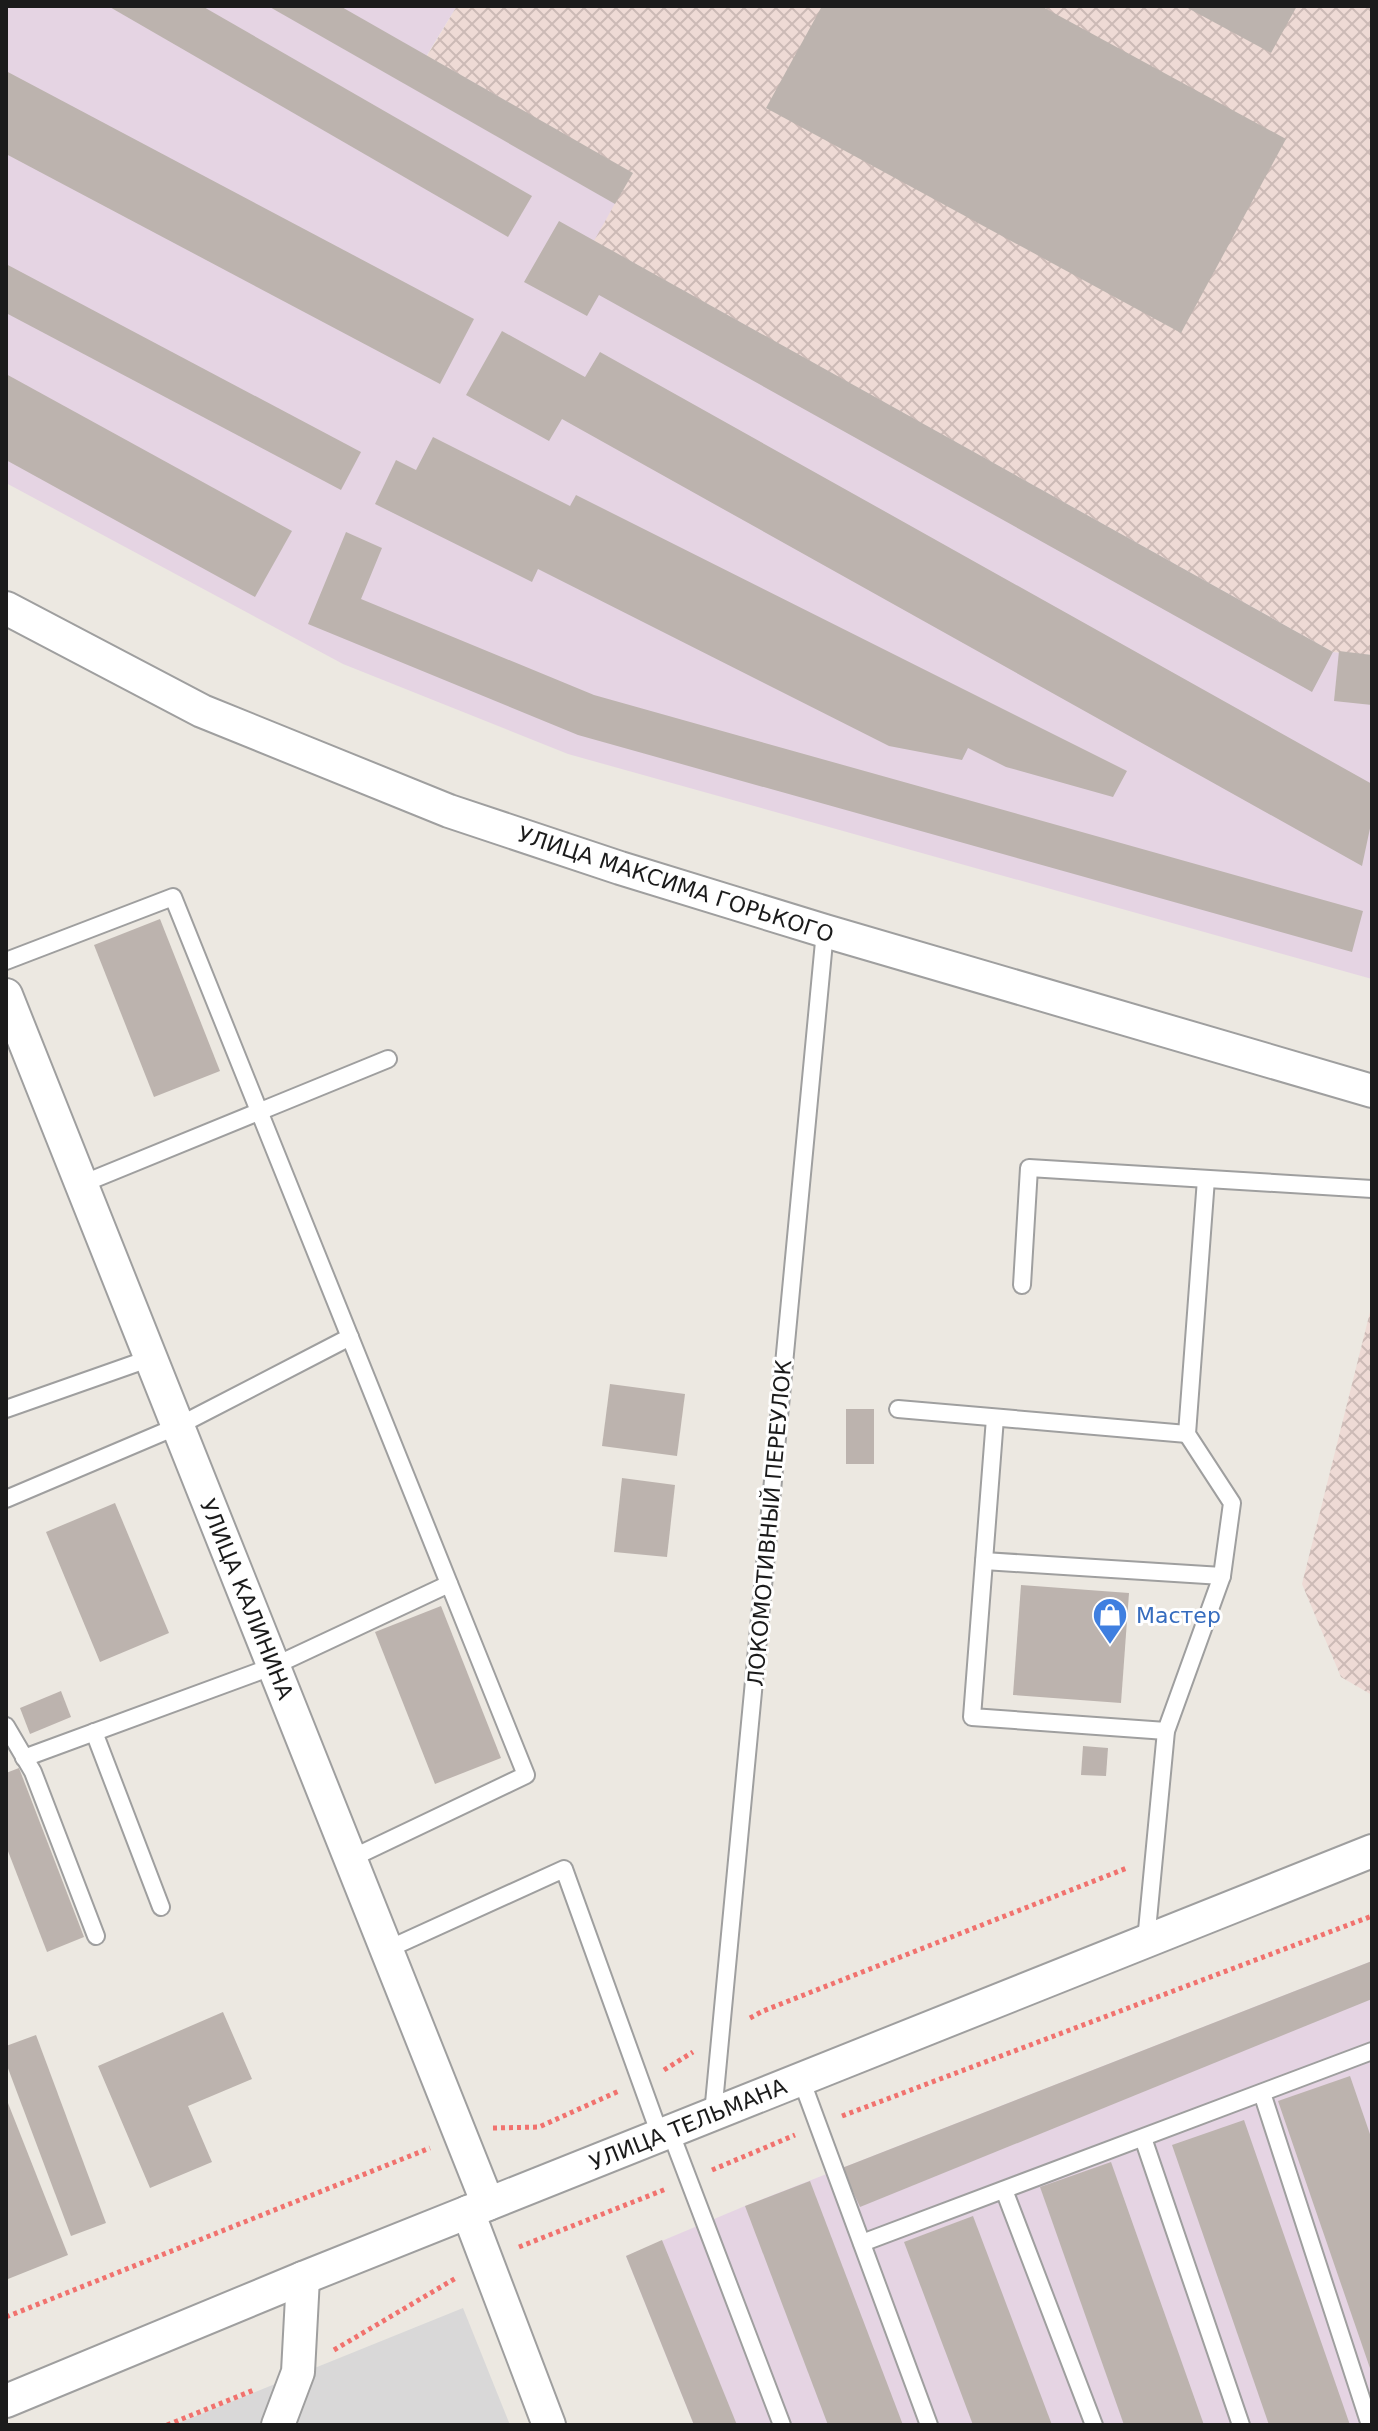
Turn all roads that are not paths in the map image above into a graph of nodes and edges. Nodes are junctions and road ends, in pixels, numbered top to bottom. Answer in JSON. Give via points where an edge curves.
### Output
{"nodes":[{"id":1,"x":6,"y":608,"type":"edge"},
{"id":2,"x":825,"y":931,"type":"junction"},
{"id":3,"x":6,"y":961,"type":"edge"},
{"id":4,"x":6,"y":995,"type":"edge"},
{"id":5,"x":388,"y":1059,"type":"dead end"},
{"id":6,"x":1372,"y":1091,"type":"edge"},
{"id":7,"x":260,"y":1112,"type":"junction"},
{"id":8,"x":1206,"y":1179,"type":"junction"},
{"id":9,"x":82,"y":1184,"type":"junction"},
{"id":10,"x":1372,"y":1189,"type":"edge"},
{"id":11,"x":1022,"y":1285,"type":"dead end"},
{"id":12,"x":350,"y":1337,"type":"junction"},
{"id":13,"x":151,"y":1358,"type":"junction"},
{"id":14,"x":6,"y":1409,"type":"edge"},
{"id":15,"x":898,"y":1409,"type":"dead end"},
{"id":16,"x":995,"y":1418,"type":"junction"},
{"id":17,"x":178,"y":1426,"type":"junction"},
{"id":18,"x":1187,"y":1434,"type":"junction"},
{"id":19,"x":6,"y":1499,"type":"edge"},
{"id":20,"x":984,"y":1561,"type":"junction"},
{"id":21,"x":1222,"y":1576,"type":"junction"},
{"id":22,"x":449,"y":1584,"type":"junction"},
{"id":23,"x":274,"y":1666,"type":"junction"},
{"id":24,"x":6,"y":1726,"type":"edge"},
{"id":25,"x":1166,"y":1731,"type":"junction"},
{"id":26,"x":94,"y":1732,"type":"junction"},
{"id":27,"x":24,"y":1758,"type":"junction"},
{"id":28,"x":1372,"y":1851,"type":"edge"},
{"id":29,"x":350,"y":1859,"type":"junction"},
{"id":30,"x":161,"y":1907,"type":"dead end"},
{"id":31,"x":96,"y":1936,"type":"dead end"},
{"id":32,"x":1146,"y":1941,"type":"junction"},
{"id":33,"x":386,"y":1950,"type":"junction"},
{"id":34,"x":1372,"y":2051,"type":"edge"},
{"id":35,"x":801,"y":2079,"type":"junction"},
{"id":36,"x":1262,"y":2093,"type":"junction"},
{"id":37,"x":713,"y":2114,"type":"junction"},
{"id":38,"x":665,"y":2133,"type":"junction"},
{"id":39,"x":1143,"y":2138,"type":"junction"},
{"id":40,"x":1004,"y":2190,"type":"junction"},
{"id":41,"x":478,"y":2208,"type":"junction"},
{"id":42,"x":862,"y":2243,"type":"junction"},
{"id":43,"x":303,"y":2278,"type":"junction"},
{"id":44,"x":6,"y":2401,"type":"edge"},
{"id":45,"x":278,"y":2425,"type":"edge"},
{"id":46,"x":549,"y":2425,"type":"edge"},
{"id":47,"x":782,"y":2425,"type":"edge"},
{"id":48,"x":929,"y":2425,"type":"edge"},
{"id":49,"x":1094,"y":2425,"type":"edge"},
{"id":50,"x":1241,"y":2425,"type":"edge"},
{"id":51,"x":1370,"y":2425,"type":"edge"}],
"edges":[{"from":1,"to":2,"type":"street","name":"УЛИЦА МАКСИМА ГОРЬКОГО","via":[[202,711],[449,811]]},
{"from":2,"to":6,"type":"street","name":"УЛИЦА МАКСИМА ГОРЬКОГО"},
{"from":2,"to":37,"type":"lane","name":"ЛОКОМОТИВНЫЙ ПЕРЕУЛОК"},
{"from":3,"to":7,"type":"lane","via":[[173,897]]},
{"from":4,"to":9,"type":"street","name":"УЛИЦА КАЛИНИНА"},
{"from":5,"to":7,"type":"lane"},
{"from":7,"to":9,"type":"lane"},
{"from":7,"to":12,"type":"lane"},
{"from":8,"to":10,"type":"lane"},
{"from":8,"to":11,"type":"lane","via":[[1029,1168]]},
{"from":8,"to":18,"type":"lane"},
{"from":9,"to":13,"type":"street","name":"УЛИЦА КАЛИНИНА"},
{"from":12,"to":17,"type":"lane"},
{"from":12,"to":22,"type":"lane"},
{"from":13,"to":14,"type":"lane"},
{"from":13,"to":17,"type":"street","name":"УЛИЦА КАЛИНИНА"},
{"from":15,"to":16,"type":"lane"},
{"from":16,"to":18,"type":"lane"},
{"from":16,"to":20,"type":"lane"},
{"from":17,"to":19,"type":"lane"},
{"from":17,"to":23,"type":"street","name":"УЛИЦА КАЛИНИНА"},
{"from":18,"to":21,"type":"lane","via":[[1232,1503]]},
{"from":20,"to":21,"type":"lane"},
{"from":20,"to":25,"type":"lane","via":[[972,1717]]},
{"from":21,"to":25,"type":"lane"},
{"from":22,"to":23,"type":"lane"},
{"from":22,"to":29,"type":"lane","via":[[526,1775]]},
{"from":23,"to":26,"type":"lane"},
{"from":23,"to":29,"type":"street","name":"УЛИЦА КАЛИНИНА"},
{"from":24,"to":27,"type":"lane"},
{"from":25,"to":32,"type":"lane"},
{"from":26,"to":27,"type":"lane"},
{"from":26,"to":30,"type":"lane"},
{"from":27,"to":31,"type":"lane"},
{"from":28,"to":32,"type":"street","name":"УЛИЦА ТЕЛЬМАНА"},
{"from":29,"to":33,"type":"street","name":"УЛИЦА КАЛИНИНА"},
{"from":32,"to":35,"type":"street","name":"УЛИЦА ТЕЛЬМАНА"},
{"from":33,"to":38,"type":"lane","via":[[564,1869]]},
{"from":33,"to":41,"type":"street","name":"УЛИЦА КАЛИНИНА","via":[[461,2136]]},
{"from":34,"to":36,"type":"lane"},
{"from":35,"to":37,"type":"street","name":"УЛИЦА ТЕЛЬМАНА"},
{"from":35,"to":42,"type":"lane"},
{"from":36,"to":39,"type":"lane"},
{"from":36,"to":51,"type":"lane"},
{"from":37,"to":38,"type":"street","name":"УЛИЦА ТЕЛЬМАНА"},
{"from":38,"to":41,"type":"street","name":"УЛИЦА ТЕЛЬМАНА"},
{"from":38,"to":47,"type":"lane","via":[[689,2180]]},
{"from":39,"to":40,"type":"lane"},
{"from":39,"to":50,"type":"lane"},
{"from":40,"to":42,"type":"lane"},
{"from":40,"to":49,"type":"lane"},
{"from":41,"to":43,"type":"street","name":"УЛИЦА ТЕЛЬМАНА"},
{"from":41,"to":46,"type":"street","name":"УЛИЦА КАЛИНИНА","via":[[486,2260]]},
{"from":42,"to":48,"type":"lane"},
{"from":43,"to":44,"type":"street","name":"УЛИЦА ТЕЛЬМАНА"},
{"from":43,"to":45,"type":"street","via":[[298,2372]]}]}
